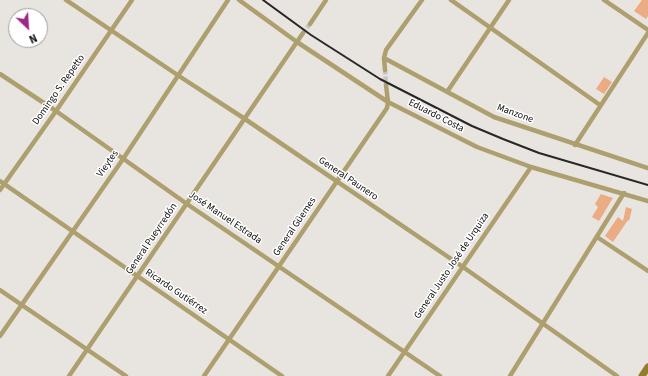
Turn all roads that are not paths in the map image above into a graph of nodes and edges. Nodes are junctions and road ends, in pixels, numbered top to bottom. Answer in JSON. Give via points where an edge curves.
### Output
{"nodes":[{"id":1,"x":66,"y":0,"type":"edge"},
{"id":2,"x":132,"y":0,"type":"edge"},
{"id":3,"x":228,"y":0,"type":"edge"},
{"id":4,"x":239,"y":0,"type":"edge"},
{"id":5,"x":326,"y":0,"type":"edge"},
{"id":6,"x":422,"y":0,"type":"edge"},
{"id":7,"x":451,"y":0,"type":"edge"},
{"id":8,"x":509,"y":0,"type":"edge"},
{"id":9,"x":604,"y":0,"type":"edge"},
{"id":10,"x":310,"y":24,"type":"tunnel mouth"},
{"id":11,"x":491,"y":27,"type":"junction"},
{"id":12,"x":648,"y":30,"type":"edge"},
{"id":13,"x":111,"y":31,"type":"junction"},
{"id":14,"x":303,"y":33,"type":"tunnel mouth"},
{"id":15,"x":648,"y":34,"type":"edge"},
{"id":16,"x":297,"y":42,"type":"junction"},
{"id":17,"x":384,"y":58,"type":"junction"},
{"id":18,"x":385,"y":70,"type":"tunnel mouth"},
{"id":19,"x":0,"y":74,"type":"edge"},
{"id":20,"x":179,"y":76,"type":"junction"},
{"id":21,"x":386,"y":85,"type":"tunnel mouth"},
{"id":22,"x":447,"y":92,"type":"junction"},
{"id":23,"x":388,"y":102,"type":"junction"},
{"id":24,"x":600,"y":105,"type":"junction"},
{"id":25,"x":56,"y":111,"type":"junction"},
{"id":26,"x":245,"y":118,"type":"junction"},
{"id":27,"x":575,"y":145,"type":"junction"},
{"id":28,"x":123,"y":159,"type":"junction"},
{"id":29,"x":531,"y":167,"type":"junction"},
{"id":30,"x":648,"y":168,"type":"edge"},
{"id":31,"x":337,"y":182,"type":"junction"},
{"id":32,"x":2,"y":183,"type":"edge"},
{"id":33,"x":0,"y":190,"type":"edge"},
{"id":34,"x":624,"y":193,"type":"junction"},
{"id":35,"x":648,"y":201,"type":"edge"},
{"id":36,"x":187,"y":204,"type":"junction"},
{"id":37,"x":72,"y":232,"type":"junction"},
{"id":38,"x":597,"y":237,"type":"junction"},
{"id":39,"x":280,"y":266,"type":"junction"},
{"id":40,"x":463,"y":267,"type":"junction"},
{"id":41,"x":648,"y":271,"type":"edge"},
{"id":42,"x":137,"y":276,"type":"junction"},
{"id":43,"x":0,"y":290,"type":"edge"},
{"id":44,"x":21,"y":305,"type":"junction"},
{"id":45,"x":543,"y":324,"type":"junction"},
{"id":46,"x":0,"y":336,"type":"edge"},
{"id":47,"x":229,"y":339,"type":"junction"},
{"id":48,"x":88,"y":349,"type":"junction"},
{"id":49,"x":405,"y":351,"type":"junction"},
{"id":50,"x":648,"y":367,"type":"edge"},
{"id":51,"x":69,"y":376,"type":"edge"},
{"id":52,"x":126,"y":376,"type":"edge"},
{"id":53,"x":204,"y":376,"type":"edge"},
{"id":54,"x":282,"y":376,"type":"edge"},
{"id":55,"x":388,"y":376,"type":"edge"},
{"id":56,"x":440,"y":376,"type":"edge"},
{"id":57,"x":510,"y":376,"type":"edge"},
{"id":58,"x":617,"y":376,"type":"edge"},
{"id":59,"x":642,"y":376,"type":"edge"}],
"edges":[{"from":1,"to":13,"type":"street","name":"General Paunero"},
{"from":2,"to":13,"type":"street","name":"Domingo S. Repetto"},
{"from":3,"to":20,"type":"street","name":"Vieytes"},
{"from":4,"to":16,"type":"street","name":"Eduardo Costa"},
{"from":5,"to":10,"type":"street"},
{"from":6,"to":17,"type":"street","via":[[386,50]]},
{"from":7,"to":11,"type":"street"},
{"from":8,"to":11,"type":"street"},
{"from":9,"to":12,"type":"street"},
{"from":11,"to":22,"type":"street"},
{"from":11,"to":24,"type":"street"},
{"from":13,"to":20,"type":"street","name":"General Paunero"},
{"from":13,"to":25,"type":"street","name":"Domingo S. Repetto"},
{"from":14,"to":16,"type":"street","name":"General Pueyrredón"},
{"from":15,"to":24,"type":"street"},
{"from":16,"to":23,"type":"street","name":"Eduardo Costa"},
{"from":16,"to":26,"type":"street","name":"General Pueyrredón"},
{"from":17,"to":18,"type":"street"},
{"from":17,"to":22,"type":"street","name":"Manzone"},
{"from":19,"to":25,"type":"street","name":"José Manuel Estrada"},
{"from":20,"to":26,"type":"street","name":"General Paunero"},
{"from":20,"to":28,"type":"street","name":"Vieytes"},
{"from":21,"to":23,"type":"street"},
{"from":22,"to":27,"type":"street","name":"Manzone","via":[[494,117]]},
{"from":23,"to":29,"type":"street","name":"Eduardo Costa","via":[[477,147]]},
{"from":23,"to":31,"type":"street","name":"General Güemes","via":[[387,108]]},
{"from":24,"to":27,"type":"street"},
{"from":25,"to":28,"type":"street","name":"José Manuel Estrada"},
{"from":25,"to":32,"type":"street","name":"Domingo S. Repetto"},
{"from":26,"to":31,"type":"street","name":"General Paunero"},
{"from":26,"to":36,"type":"street","name":"General Pueyrredón"},
{"from":27,"to":30,"type":"street","name":"Manzone"},
{"from":28,"to":36,"type":"street","name":"José Manuel Estrada"},
{"from":28,"to":37,"type":"street","name":"Vieytes"},
{"from":29,"to":34,"type":"street","name":"Eduardo Costa"},
{"from":29,"to":40,"type":"street","name":"General Justo José de Urquiza"},
{"from":31,"to":39,"type":"street","name":"General Güemes"},
{"from":31,"to":40,"type":"street","name":"General Paunero"},
{"from":32,"to":33,"type":"street","name":"Domingo S. Repetto"},
{"from":32,"to":37,"type":"street","name":"Ricardo Gutiérrez"},
{"from":34,"to":35,"type":"street","name":"Eduardo Costa"},
{"from":34,"to":38,"type":"street"},
{"from":36,"to":39,"type":"street","name":"José Manuel Estrada"},
{"from":36,"to":42,"type":"street","name":"General Pueyrredón"},
{"from":37,"to":42,"type":"street","name":"Ricardo Gutiérrez"},
{"from":37,"to":44,"type":"street","name":"Vieytes"},
{"from":38,"to":41,"type":"street"},
{"from":38,"to":45,"type":"street"},
{"from":39,"to":47,"type":"street","name":"General Güemes"},
{"from":39,"to":49,"type":"street","name":"José Manuel Estrada"},
{"from":40,"to":45,"type":"street","name":"General Paunero"},
{"from":40,"to":49,"type":"street","name":"General Justo José de Urquiza"},
{"from":42,"to":47,"type":"street","name":"Ricardo Gutiérrez"},
{"from":42,"to":48,"type":"street","name":"General Pueyrredón"},
{"from":43,"to":44,"type":"street"},
{"from":44,"to":46,"type":"street","name":"Vieytes"},
{"from":44,"to":48,"type":"street"},
{"from":45,"to":57,"type":"street"},
{"from":45,"to":58,"type":"street","name":"General Paunero"},
{"from":47,"to":53,"type":"street","name":"General Güemes"},
{"from":47,"to":54,"type":"street","name":"Ricardo Gutiérrez"},
{"from":48,"to":51,"type":"street","name":"General Pueyrredón"},
{"from":48,"to":52,"type":"street"},
{"from":49,"to":55,"type":"street","name":"General Justo José de Urquiza"},
{"from":49,"to":56,"type":"street","name":"José Manuel Estrada"},
{"from":50,"to":59,"type":"street"}]}
